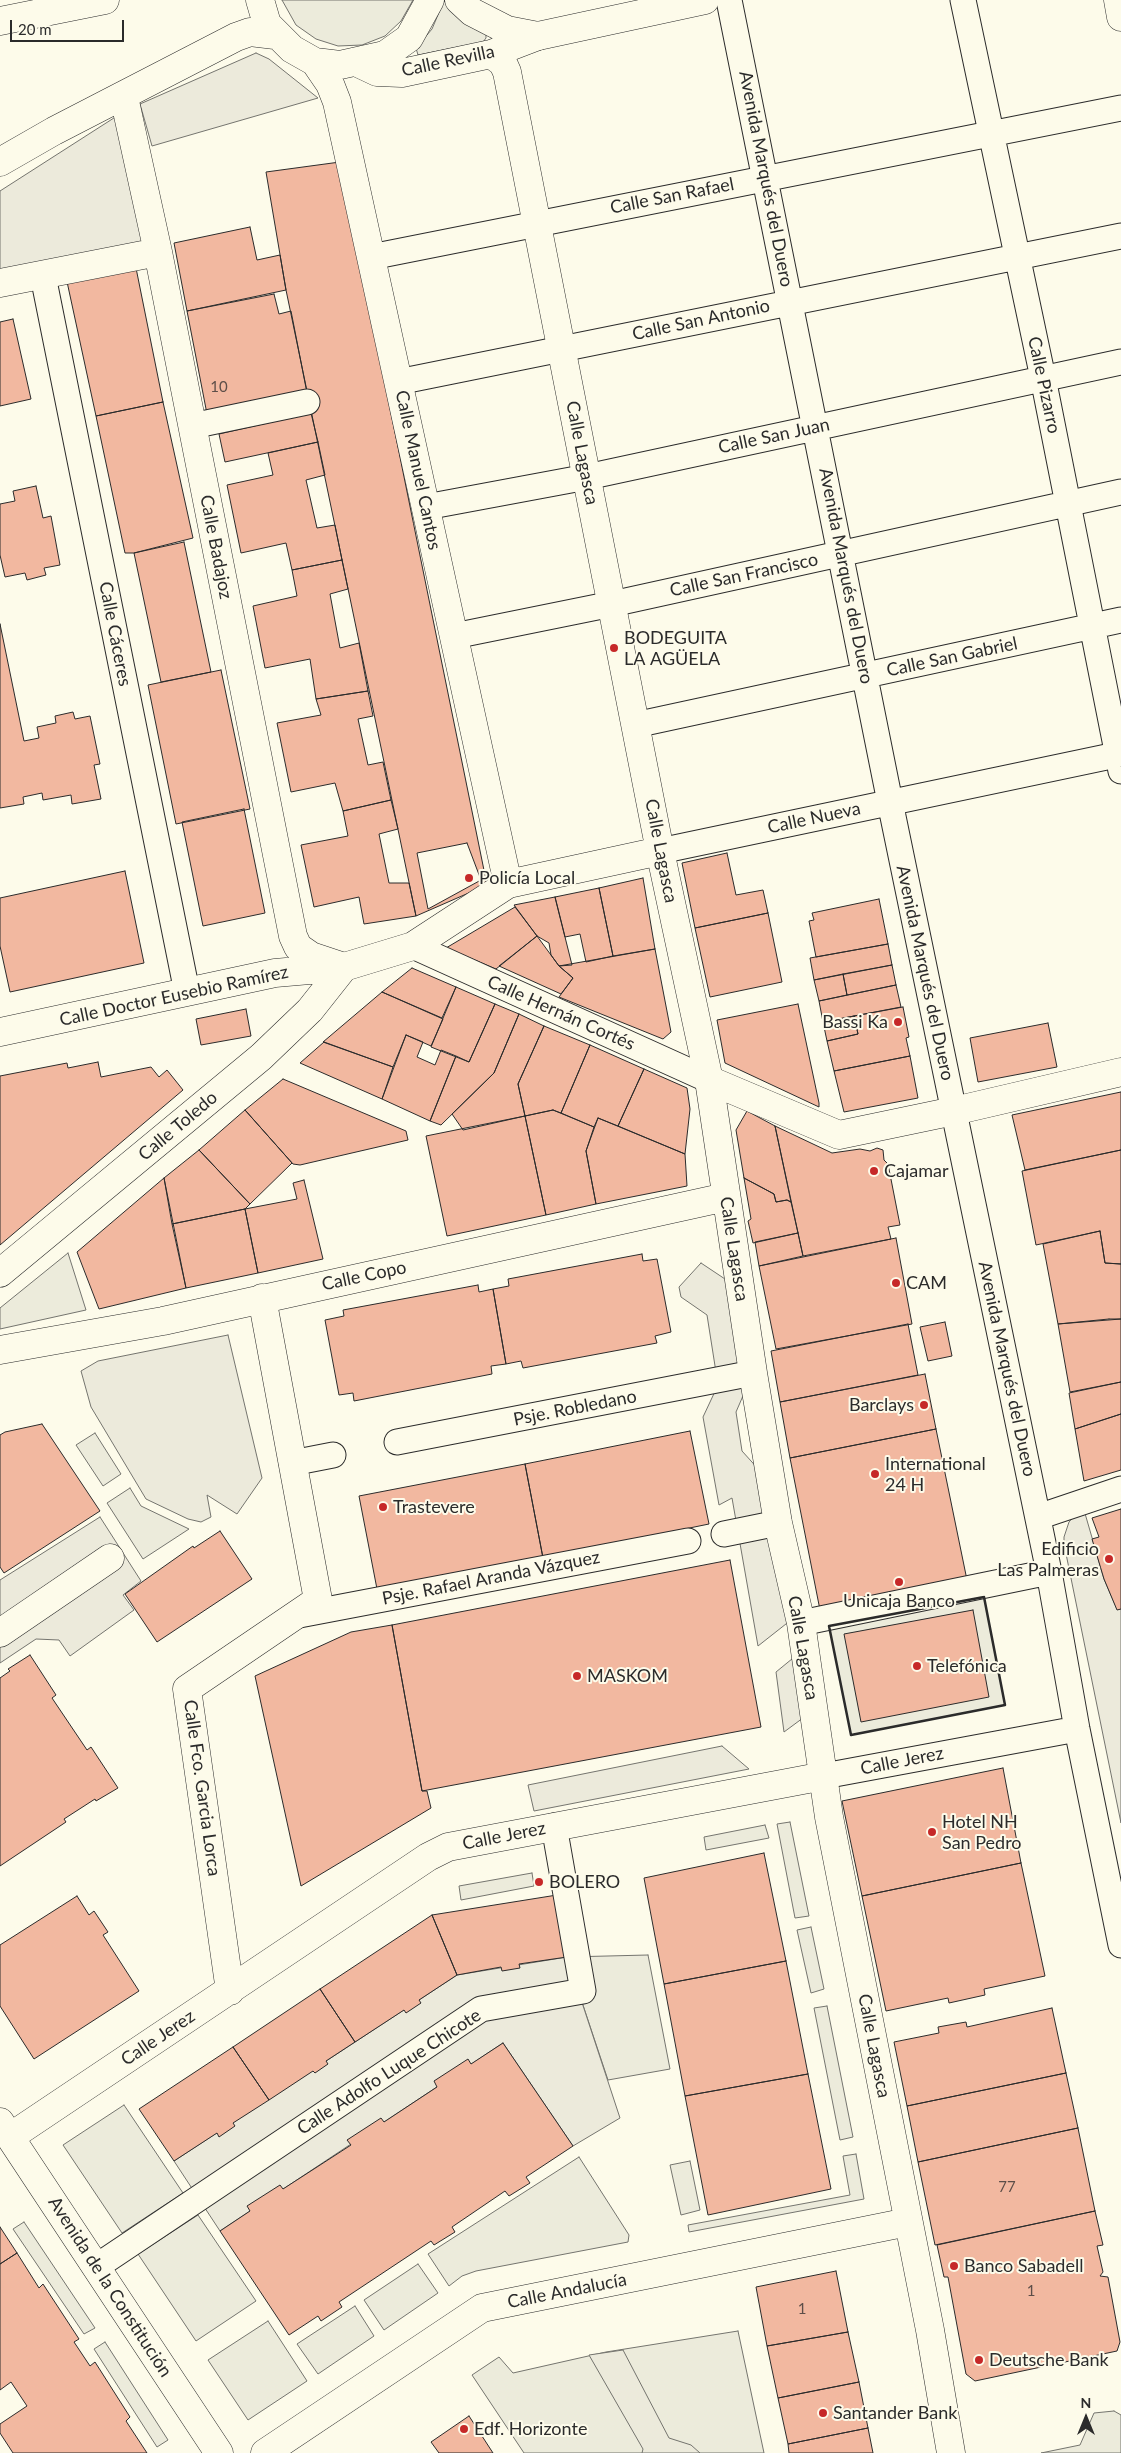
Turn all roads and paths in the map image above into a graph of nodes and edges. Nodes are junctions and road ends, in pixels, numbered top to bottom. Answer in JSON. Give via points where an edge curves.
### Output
{"nodes":[{"id":1,"x":105,"y":0,"type":"edge"},
{"id":2,"x":260,"y":0,"type":"edge"},
{"id":3,"x":430,"y":0,"type":"edge"},
{"id":4,"x":459,"y":0,"type":"edge"},
{"id":5,"x":705,"y":0,"type":"edge"},
{"id":6,"x":729,"y":0,"type":"edge"},
{"id":7,"x":963,"y":0,"type":"edge"},
{"id":8,"x":1118,"y":0,"type":"edge"},
{"id":9,"x":1121,"y":17,"type":"edge"},
{"id":10,"x":0,"y":21,"type":"edge"},
{"id":11,"x":276,"y":35,"type":"junction"},
{"id":12,"x":538,"y":36,"type":"junction"},
{"id":13,"x":491,"y":54,"type":"junction"},
{"id":14,"x":315,"y":62,"type":"junction"},
{"id":15,"x":358,"y":63,"type":"junction"},
{"id":16,"x":124,"y":97,"type":"junction"},
{"id":17,"x":1121,"y":108,"type":"edge"},
{"id":18,"x":991,"y":133,"type":"junction"},
{"id":19,"x":0,"y":162,"type":"edge"},
{"id":20,"x":766,"y":178,"type":"junction"},
{"id":21,"x":536,"y":223,"type":"junction"},
{"id":22,"x":1121,"y":236,"type":"edge"},
{"id":23,"x":158,"y":252,"type":"junction"},
{"id":24,"x":371,"y":257,"type":"junction"},
{"id":25,"x":1018,"y":258,"type":"junction"},
{"id":26,"x":43,"y":276,"type":"junction"},
{"id":27,"x":0,"y":283,"type":"edge"},
{"id":28,"x":790,"y":301,"type":"junction"},
{"id":29,"x":562,"y":348,"type":"junction"},
{"id":30,"x":1121,"y":362,"type":"edge"},
{"id":31,"x":1043,"y":378,"type":"junction"},
{"id":32,"x":398,"y":382,"type":"junction"},
{"id":33,"x":307,"y":402,"type":"dead end"},
{"id":34,"x":192,"y":426,"type":"junction"},
{"id":35,"x":816,"y":427,"type":"junction"},
{"id":36,"x":587,"y":477,"type":"junction"},
{"id":37,"x":1121,"y":492,"type":"edge"},
{"id":38,"x":1068,"y":504,"type":"junction"},
{"id":39,"x":426,"y":508,"type":"junction"},
{"id":40,"x":842,"y":554,"type":"junction"},
{"id":41,"x":612,"y":604,"type":"junction"},
{"id":42,"x":1121,"y":620,"type":"edge"},
{"id":43,"x":1092,"y":626,"type":"junction"},
{"id":44,"x":454,"y":636,"type":"junction"},
{"id":45,"x":866,"y":675,"type":"junction"},
{"id":46,"x":636,"y":725,"type":"junction"},
{"id":47,"x":1120,"y":760,"type":"edge"},
{"id":48,"x":890,"y":802,"type":"junction"},
{"id":49,"x":660,"y":851,"type":"junction"},
{"id":50,"x":508,"y":884,"type":"junction"},
{"id":51,"x":413,"y":946,"type":"junction"},
{"id":52,"x":344,"y":967,"type":"junction"},
{"id":53,"x":187,"y":992,"type":"junction"},
{"id":54,"x":0,"y":1032,"type":"edge"},
{"id":55,"x":1121,"y":1072,"type":"edge"},
{"id":56,"x":709,"y":1080,"type":"junction"},
{"id":57,"x":954,"y":1111,"type":"junction"},
{"id":58,"x":726,"y":1197,"type":"junction"},
{"id":59,"x":0,"y":1273,"type":"edge"},
{"id":60,"x":262,"y":1298,"type":"junction"},
{"id":61,"x":0,"y":1350,"type":"edge"},
{"id":62,"x":753,"y":1373,"type":"junction"},
{"id":63,"x":397,"y":1442,"type":"dead end"},
{"id":64,"x":333,"y":1455,"type":"dead end"},
{"id":65,"x":292,"y":1463,"type":"junction"},
{"id":66,"x":1121,"y":1489,"type":"edge"},
{"id":67,"x":1038,"y":1517,"type":"junction"},
{"id":68,"x":778,"y":1523,"type":"junction"},
{"id":69,"x":724,"y":1534,"type":"dead end"},
{"id":70,"x":688,"y":1540,"type":"dead end"},
{"id":71,"x":110,"y":1558,"type":"dead end"},
{"id":72,"x":1049,"y":1572,"type":"junction"},
{"id":73,"x":294,"y":1616,"type":"junction"},
{"id":74,"x":801,"y":1623,"type":"junction"},
{"id":75,"x":0,"y":1633,"type":"edge"},
{"id":76,"x":1077,"y":1728,"type":"junction"},
{"id":77,"x":824,"y":1776,"type":"junction"},
{"id":78,"x":554,"y":1826,"type":"junction"},
{"id":79,"x":1121,"y":1945,"type":"edge"},
{"id":80,"x":230,"y":1991,"type":"junction"},
{"id":81,"x":5,"y":2129,"type":"edge"},
{"id":82,"x":908,"y":2222,"type":"junction"},
{"id":83,"x":96,"y":2267,"type":"junction"},
{"id":84,"x":219,"y":2453,"type":"edge"},
{"id":85,"x":265,"y":2453,"type":"edge"},
{"id":86,"x":951,"y":2453,"type":"edge"}],
"edges":[{"from":1,"to":10,"type":"street"},
{"from":2,"to":11,"type":"street","via":[[267,24]]},
{"from":3,"to":15,"type":"street","via":[[409,38],[385,55]]},
{"from":4,"to":12,"type":"street","name":"Calle Revilla","via":[[472,12],[506,30]]},
{"from":5,"to":12,"type":"street","name":"Calle Revilla"},
{"from":6,"to":20,"type":"street","name":"Avenida Marqués del Duero"},
{"from":7,"to":18,"type":"street","name":"Calle Pizarro"},
{"from":8,"to":9,"type":"street"},
{"from":11,"to":14,"type":"street"},
{"from":11,"to":16,"type":"street","via":[[250,32],[236,36]]},
{"from":12,"to":13,"type":"street","name":"Calle Revilla"},
{"from":13,"to":15,"type":"street","name":"Calle Revilla","via":[[402,73],[377,72]]},
{"from":13,"to":21,"type":"street","name":"Calle Lagasca","via":[[504,63]]},
{"from":14,"to":15,"type":"street","via":[[340,66]]},
{"from":14,"to":24,"type":"street","name":"Calle Manuel Cantos","via":[[330,84],[337,102]]},
{"from":16,"to":19,"type":"street"},
{"from":16,"to":23,"type":"street","name":"Calle Badajoz"},
{"from":17,"to":18,"type":"street","name":"Calle San Rafael"},
{"from":18,"to":20,"type":"street","name":"Calle San Rafael"},
{"from":18,"to":25,"type":"street","name":"Calle Pizarro"},
{"from":20,"to":21,"type":"street","name":"Calle San Rafael"},
{"from":20,"to":28,"type":"street","name":"Avenida Marqués del Duero"},
{"from":21,"to":24,"type":"street","name":"Calle San Rafael"},
{"from":21,"to":29,"type":"street","name":"Calle Lagasca"},
{"from":22,"to":25,"type":"street","name":"Calle San Antonio"},
{"from":23,"to":26,"type":"street"},
{"from":23,"to":34,"type":"street","name":"Calle Badajoz"},
{"from":24,"to":32,"type":"street","name":"Calle Manuel Cantos"},
{"from":25,"to":28,"type":"street","name":"Calle San Antonio"},
{"from":25,"to":31,"type":"street","name":"Calle Pizarro"},
{"from":26,"to":27,"type":"street"},
{"from":26,"to":53,"type":"street","name":"Calle Cáceres"},
{"from":28,"to":29,"type":"street","name":"Calle San Antonio"},
{"from":28,"to":35,"type":"street","name":"Avenida Marqués del Duero"},
{"from":29,"to":32,"type":"street","name":"Calle San Antonio"},
{"from":29,"to":36,"type":"street","name":"Calle Lagasca"},
{"from":30,"to":31,"type":"street","name":"Calle San Juan"},
{"from":31,"to":35,"type":"street","name":"Calle San Juan"},
{"from":31,"to":38,"type":"street","name":"Calle Pizarro"},
{"from":32,"to":39,"type":"street","name":"Calle Manuel Cantos"},
{"from":33,"to":34,"type":"street"},
{"from":34,"to":52,"type":"street","name":"Calle Badajoz","via":[[293,936],[298,947],[310,956]]},
{"from":35,"to":36,"type":"street","name":"Calle San Juan"},
{"from":35,"to":40,"type":"street","name":"Avenida Marqués del Duero"},
{"from":36,"to":39,"type":"street","name":"Calle San Juan"},
{"from":36,"to":41,"type":"street","name":"Calle Lagasca"},
{"from":37,"to":38,"type":"street","name":"Calle San Francisco"},
{"from":38,"to":40,"type":"street","name":"Calle San Francisco"},
{"from":38,"to":43,"type":"street","name":"Calle Pizarro"},
{"from":39,"to":44,"type":"street","name":"Calle Manuel Cantos"},
{"from":40,"to":41,"type":"street","name":"Calle San Francisco"},
{"from":40,"to":45,"type":"street","name":"Avenida Marqués del Duero"},
{"from":41,"to":44,"type":"street","name":"Calle San Francisco"},
{"from":41,"to":46,"type":"street","name":"Calle Lagasca"},
{"from":42,"to":43,"type":"street","name":"Calle San Gabriel"},
{"from":43,"to":45,"type":"street","name":"Calle San Gabriel"},
{"from":43,"to":47,"type":"street","name":"Calle Pizarro"},
{"from":44,"to":50,"type":"street","name":"Calle Manuel Cantos"},
{"from":45,"to":46,"type":"street","name":"Calle San Gabriel"},
{"from":45,"to":48,"type":"street","name":"Avenida Marqués del Duero"},
{"from":46,"to":49,"type":"street","name":"Calle Lagasca"},
{"from":47,"to":48,"type":"street","name":"Calle Nueva"},
{"from":48,"to":49,"type":"street","name":"Calle Nueva"},
{"from":48,"to":57,"type":"street","name":"Avenida Marqués del Duero"},
{"from":49,"to":50,"type":"street","name":"Calle Nueva"},
{"from":49,"to":56,"type":"street","name":"Calle Lagasca"},
{"from":50,"to":51,"type":"street","name":"Calle Doctor Eusebio Ramírez"},
{"from":51,"to":52,"type":"street","name":"Calle Doctor Eusebio Ramírez"},
{"from":51,"to":56,"type":"street","name":"Calle Hernán Cortés"},
{"from":52,"to":53,"type":"street","name":"Calle Doctor Eusebio Ramírez","via":[[276,973]]},
{"from":52,"to":59,"type":"street","name":"Calle Toledo","via":[[310,1010],[261,1057]]},
{"from":53,"to":54,"type":"street","name":"Calle Doctor Eusebio Ramírez"},
{"from":55,"to":57,"type":"street"},
{"from":56,"to":57,"type":"street","via":[[836,1135]]},
{"from":56,"to":58,"type":"street","name":"Calle Lagasca"},
{"from":57,"to":67,"type":"street","name":"Avenida Marqués del Duero"},
{"from":58,"to":60,"type":"street","name":"Calle Copo"},
{"from":58,"to":62,"type":"street","name":"Calle Lagasca"},
{"from":60,"to":61,"type":"street","name":"Calle Copo","via":[[163,1321]]},
{"from":60,"to":65,"type":"street","name":"Calle Fco. Garcia Lorca"},
{"from":62,"to":63,"type":"street","name":"Psje. Robledano"},
{"from":62,"to":68,"type":"street","name":"Calle Lagasca"},
{"from":64,"to":65,"type":"street"},
{"from":65,"to":73,"type":"street","name":"Calle Fco. Garcia Lorca","via":[[318,1600]]},
{"from":66,"to":67,"type":"street"},
{"from":67,"to":72,"type":"street","name":"Avenida Marqués del Duero"},
{"from":68,"to":69,"type":"street"},
{"from":68,"to":74,"type":"street","name":"Calle Lagasca"},
{"from":70,"to":73,"type":"street","name":"Psje. Rafael Aranda Vázquez"},
{"from":71,"to":75,"type":"street"},
{"from":72,"to":74,"type":"street"},
{"from":72,"to":76,"type":"street","name":"Avenida Marqués del Duero"},
{"from":73,"to":80,"type":"street","name":"Calle Fco. Garcia Lorca","via":[[187,1689]]},
{"from":74,"to":77,"type":"street","name":"Calle Lagasca"},
{"from":76,"to":77,"type":"street","name":"Calle Jerez"},
{"from":76,"to":79,"type":"street","name":"Avenida Marqués del Duero"},
{"from":77,"to":78,"type":"street","name":"Calle Jerez"},
{"from":77,"to":82,"type":"street","name":"Calle Lagasca"},
{"from":78,"to":80,"type":"street","name":"Calle Jerez","via":[[448,1847],[428,1857]]},
{"from":78,"to":83,"type":"street","name":"Calle Adolfo Luque Chicote","via":[[583,1991],[481,2009]]},
{"from":80,"to":81,"type":"street","name":"Calle Jerez"},
{"from":81,"to":83,"type":"street","name":"Avenida de la Constitución"},
{"from":82,"to":85,"type":"street","name":"Calle Andalucía","via":[[482,2308]]},
{"from":82,"to":86,"type":"street","name":"Calle Lagasca"},
{"from":83,"to":84,"type":"street","name":"Avenida de la Constitución"}]}
